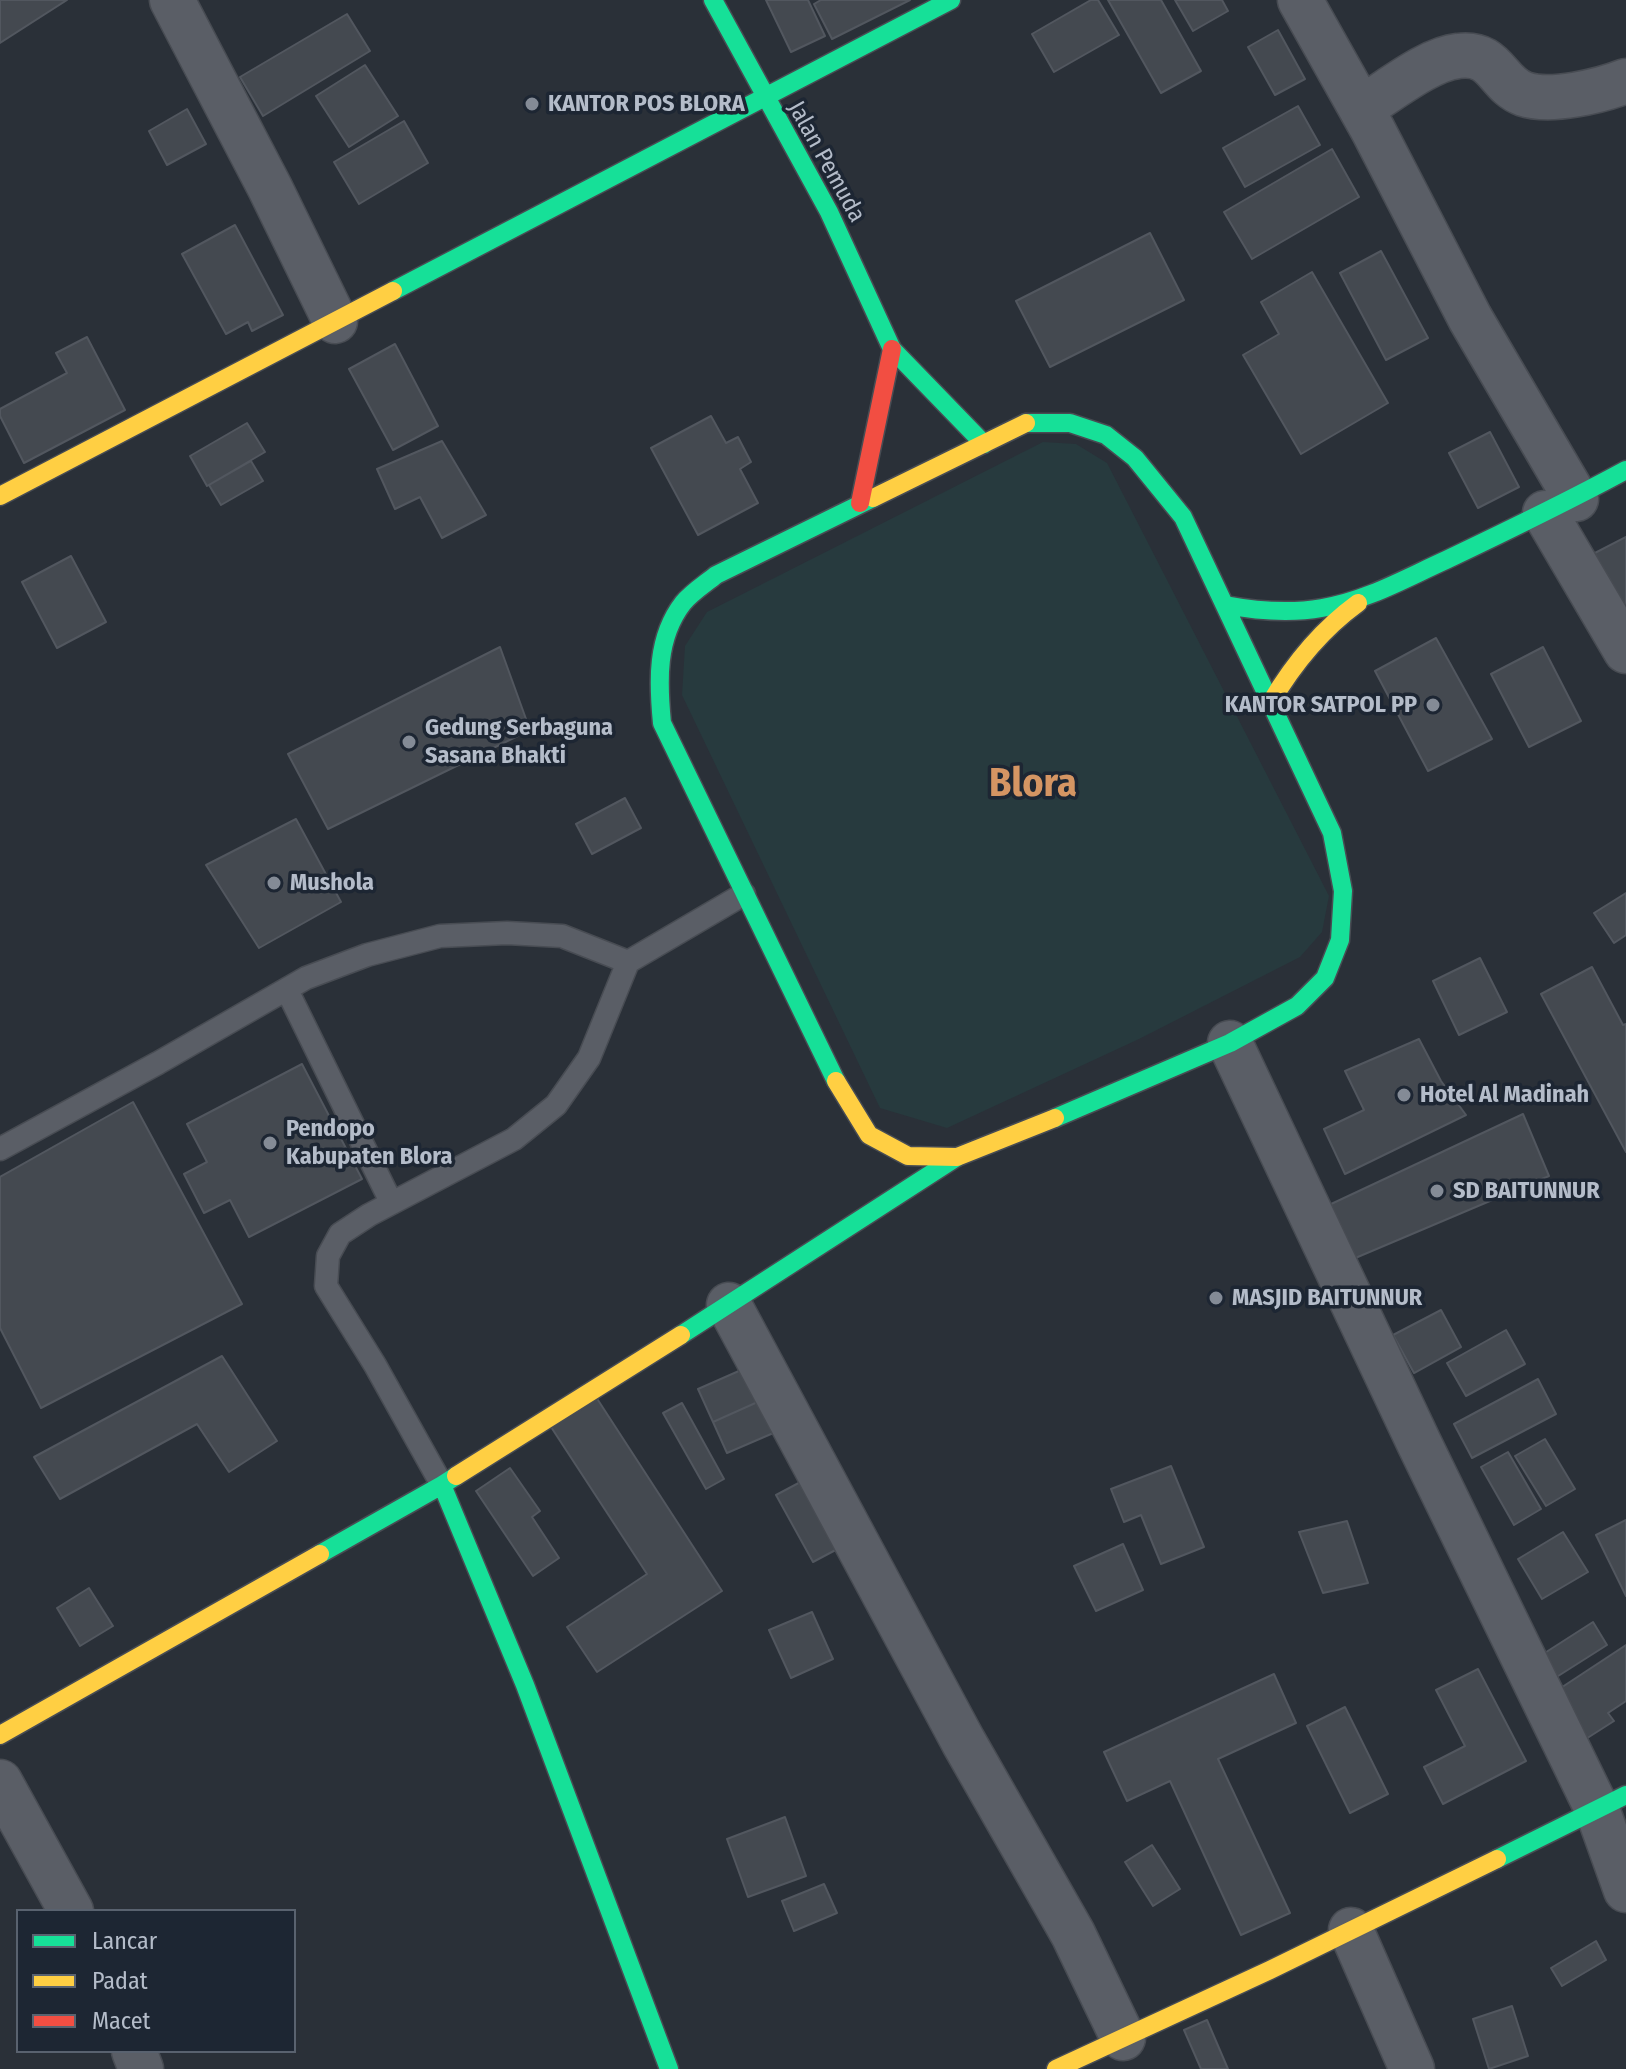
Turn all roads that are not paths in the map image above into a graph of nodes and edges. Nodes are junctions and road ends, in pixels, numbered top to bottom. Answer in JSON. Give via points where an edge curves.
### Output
{"nodes":[{"id":1,"x":172,"y":0,"type":"edge"},
{"id":2,"x":713,"y":0,"type":"edge"},
{"id":3,"x":951,"y":0,"type":"edge"},
{"id":4,"x":1300,"y":0,"type":"edge"},
{"id":5,"x":1626,"y":81,"type":"edge"},
{"id":6,"x":765,"y":99,"type":"junction"},
{"id":7,"x":1361,"y":108,"type":"junction"},
{"id":8,"x":335,"y":321,"type":"junction"},
{"id":9,"x":892,"y":349,"type":"junction"},
{"id":10,"x":984,"y":444,"type":"junction"},
{"id":11,"x":1626,"y":470,"type":"edge"},
{"id":12,"x":0,"y":496,"type":"edge"},
{"id":13,"x":860,"y":503,"type":"junction"},
{"id":14,"x":1560,"y":506,"type":"junction"},
{"id":15,"x":1375,"y":592,"type":"junction"},
{"id":16,"x":1225,"y":605,"type":"junction"},
{"id":17,"x":1626,"y":651,"type":"edge"},
{"id":18,"x":1271,"y":702,"type":"junction"},
{"id":19,"x":744,"y":894,"type":"junction"},
{"id":20,"x":628,"y":962,"type":"junction"},
{"id":21,"x":287,"y":990,"type":"junction"},
{"id":22,"x":1230,"y":1043,"type":"junction"},
{"id":23,"x":0,"y":1149,"type":"edge"},
{"id":24,"x":957,"y":1157,"type":"junction"},
{"id":25,"x":391,"y":1202,"type":"junction"},
{"id":26,"x":729,"y":1305,"type":"junction"},
{"id":27,"x":442,"y":1485,"type":"junction"},
{"id":28,"x":0,"y":1735,"type":"edge"},
{"id":29,"x":0,"y":1782,"type":"edge"},
{"id":30,"x":1612,"y":1802,"type":"edge"},
{"id":31,"x":1626,"y":1890,"type":"edge"},
{"id":32,"x":70,"y":1909,"type":"edge"},
{"id":33,"x":1351,"y":1930,"type":"junction"},
{"id":34,"x":1123,"y":2038,"type":"junction"},
{"id":35,"x":669,"y":2069,"type":"edge"},
{"id":36,"x":1056,"y":2069,"type":"edge"},
{"id":37,"x":1412,"y":2069,"type":"edge"}],
"edges":[{"from":1,"to":8,"type":"street"},
{"from":2,"to":6,"type":"main road","name":"Jalan Pemuda"},
{"from":3,"to":6,"type":"main road"},
{"from":4,"to":7,"type":"street"},
{"from":5,"to":7,"type":"street","via":[[1594,93],[1533,95],[1522,93],[1477,56],[1455,56]]},
{"from":6,"to":8,"type":"main road"},
{"from":6,"to":9,"type":"main road","name":"Jalan Pemuda","via":[[829,212]]},
{"from":7,"to":14,"type":"street"},
{"from":8,"to":12,"type":"main road"},
{"from":9,"to":10,"type":"main road","name":"Jalan Pemuda"},
{"from":9,"to":13,"type":"main road"},
{"from":10,"to":13,"type":"main road"},
{"from":10,"to":16,"type":"main road","via":[[1026,423],[1071,423],[1108,434],[1150,472],[1183,517]]},
{"from":11,"to":14,"type":"main road"},
{"from":13,"to":19,"type":"main road","via":[[716,575],[683,603],[665,635],[657,680],[662,723]]},
{"from":14,"to":15,"type":"main road"},
{"from":14,"to":17,"type":"street"},
{"from":15,"to":16,"type":"main road","via":[[1300,611]]},
{"from":15,"to":18,"type":"main road","via":[[1314,639]]},
{"from":16,"to":18,"type":"main road"},
{"from":18,"to":22,"type":"main road","via":[[1332,833],[1343,891],[1340,940],[1325,978],[1297,1006]]},
{"from":19,"to":20,"type":"lane"},
{"from":19,"to":24,"type":"main road","via":[[844,1098],[869,1135],[908,1156]]},
{"from":20,"to":21,"type":"lane","via":[[562,936],[440,936],[367,955]]},
{"from":20,"to":25,"type":"lane","via":[[589,1058],[556,1105],[514,1139]]},
{"from":21,"to":23,"type":"lane"},
{"from":21,"to":25,"type":"lane"},
{"from":22,"to":24,"type":"main road"},
{"from":22,"to":30,"type":"street","via":[[1419,1443]]},
{"from":24,"to":26,"type":"main road"},
{"from":25,"to":27,"type":"lane","via":[[340,1234],[328,1256],[326,1286]]},
{"from":26,"to":27,"type":"main road"},
{"from":26,"to":34,"type":"street","via":[[1073,1934]]},
{"from":27,"to":28,"type":"main road"},
{"from":27,"to":35,"type":"main road","via":[[525,1685]]},
{"from":29,"to":32,"type":"street"},
{"from":30,"to":31,"type":"street"},
{"from":30,"to":33,"type":"main road"},
{"from":33,"to":34,"type":"main road"},
{"from":33,"to":37,"type":"street"},
{"from":34,"to":36,"type":"main road"}]}
